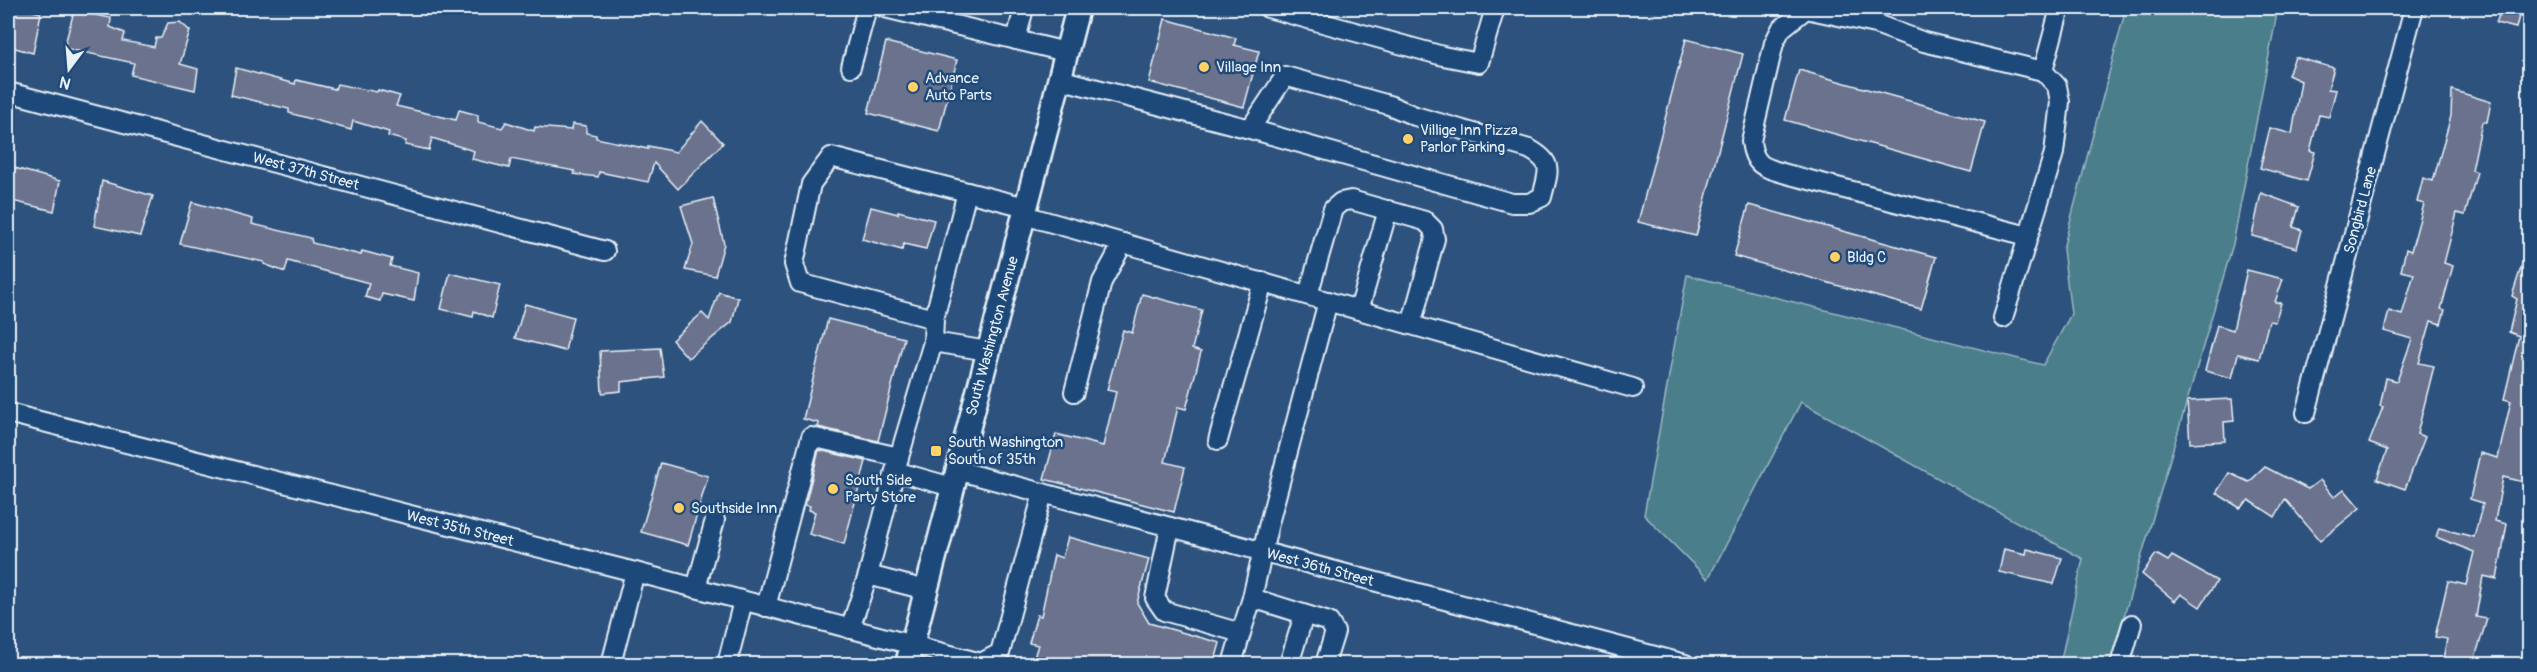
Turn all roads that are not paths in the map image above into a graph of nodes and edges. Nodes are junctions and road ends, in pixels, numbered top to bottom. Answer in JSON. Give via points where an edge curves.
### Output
{"nodes":[{"id":1,"x":867,"y":8,"type":"edge"},
{"id":2,"x":885,"y":8,"type":"edge"},
{"id":3,"x":1024,"y":8,"type":"edge"},
{"id":4,"x":1078,"y":8,"type":"edge"},
{"id":5,"x":1268,"y":8,"type":"edge"},
{"id":6,"x":1495,"y":8,"type":"edge"},
{"id":7,"x":1806,"y":8,"type":"edge"},
{"id":8,"x":2060,"y":8,"type":"edge"},
{"id":9,"x":2414,"y":8,"type":"edge"},
{"id":10,"x":1878,"y":16,"type":"edge"},
{"id":11,"x":1016,"y":39,"type":"junction"},
{"id":12,"x":1066,"y":52,"type":"junction"},
{"id":13,"x":851,"y":67,"type":"dead end"},
{"id":14,"x":2043,"y":71,"type":"junction"},
{"id":15,"x":1059,"y":80,"type":"junction"},
{"id":16,"x":8,"y":92,"type":"edge"},
{"id":17,"x":1250,"y":129,"type":"junction"},
{"id":18,"x":968,"y":192,"type":"junction"},
{"id":19,"x":1388,"y":210,"type":"junction"},
{"id":20,"x":1025,"y":211,"type":"junction"},
{"id":21,"x":2028,"y":236,"type":"junction"},
{"id":22,"x":1123,"y":243,"type":"junction"},
{"id":23,"x":605,"y":251,"type":"dead end"},
{"id":24,"x":1263,"y":282,"type":"junction"},
{"id":25,"x":1308,"y":295,"type":"junction"},
{"id":26,"x":1328,"y":301,"type":"junction"},
{"id":27,"x":1359,"y":310,"type":"junction"},
{"id":28,"x":2003,"y":318,"type":"dead end"},
{"id":29,"x":934,"y":319,"type":"junction"},
{"id":30,"x":1411,"y":325,"type":"junction"},
{"id":31,"x":933,"y":342,"type":"junction"},
{"id":32,"x":987,"y":351,"type":"junction"},
{"id":33,"x":1633,"y":388,"type":"dead end"},
{"id":34,"x":1074,"y":392,"type":"dead end"},
{"id":35,"x":8,"y":413,"type":"edge"},
{"id":36,"x":2306,"y":413,"type":"dead end"},
{"id":37,"x":1218,"y":440,"type":"dead end"},
{"id":38,"x":897,"y":464,"type":"junction"},
{"id":39,"x":954,"y":478,"type":"junction"},
{"id":40,"x":1043,"y":493,"type":"junction"},
{"id":41,"x":715,"y":520,"type":"dead end"},
{"id":42,"x":1170,"y":527,"type":"junction"},
{"id":43,"x":1263,"y":552,"type":"junction"},
{"id":44,"x":635,"y":572,"type":"junction"},
{"id":45,"x":868,"y":575,"type":"junction"},
{"id":46,"x":696,"y":588,"type":"junction"},
{"id":47,"x":926,"y":590,"type":"junction"},
{"id":48,"x":1252,"y":598,"type":"junction"},
{"id":49,"x":743,"y":601,"type":"junction"},
{"id":50,"x":766,"y":607,"type":"junction"},
{"id":51,"x":1304,"y":615,"type":"junction"},
{"id":52,"x":2132,"y":624,"type":"dead end"},
{"id":53,"x":850,"y":629,"type":"junction"},
{"id":54,"x":1240,"y":633,"type":"junction"},
{"id":55,"x":910,"y":655,"type":"edge"},
{"id":56,"x":611,"y":664,"type":"edge"},
{"id":57,"x":727,"y":664,"type":"edge"},
{"id":58,"x":1232,"y":664,"type":"edge"},
{"id":59,"x":1289,"y":664,"type":"edge"},
{"id":60,"x":1325,"y":664,"type":"edge"},
{"id":61,"x":1685,"y":664,"type":"edge"},
{"id":62,"x":2120,"y":664,"type":"edge"}],
"edges":[{"from":1,"to":13,"type":"street"},
{"from":2,"to":11,"type":"street"},
{"from":3,"to":11,"type":"street"},
{"from":4,"to":12,"type":"main road","name":"South Washington Avenue"},
{"from":5,"to":6,"type":"street","via":[[1479,63]]},
{"from":7,"to":10,"type":"street"},
{"from":7,"to":21,"type":"street","via":[[1781,29],[1774,43],[1751,141],[1752,156],[1760,164],[1790,175]]},
{"from":8,"to":14,"type":"street"},
{"from":9,"to":36,"type":"street","name":"Songbird Lane"},
{"from":10,"to":14,"type":"street","via":[[1924,42]]},
{"from":11,"to":12,"type":"street"},
{"from":12,"to":15,"type":"main road","name":"South Washington Avenue"},
{"from":14,"to":21,"type":"street","via":[[2057,86],[2060,102],[2054,153]]},
{"from":15,"to":17,"type":"street"},
{"from":15,"to":20,"type":"main road","name":"South Washington Avenue"},
{"from":16,"to":23,"type":"street","name":"West 37th Street"},
{"from":17,"to":17,"type":"street","via":[[1512,203],[1529,203],[1542,197],[1549,169],[1544,157],[1529,149],[1286,76]]},
{"from":18,"to":20,"type":"street"},
{"from":18,"to":29,"type":"street"},
{"from":18,"to":29,"type":"street","via":[[831,157],[811,184],[794,264],[800,283]]},
{"from":19,"to":25,"type":"street","via":[[1351,200],[1333,209]]},
{"from":19,"to":27,"type":"street"},
{"from":19,"to":30,"type":"street","via":[[1425,221],[1433,229],[1435,239]]},
{"from":20,"to":22,"type":"street"},
{"from":20,"to":32,"type":"main road","name":"South Washington Avenue"},
{"from":21,"to":28,"type":"street"},
{"from":22,"to":24,"type":"street"},
{"from":22,"to":34,"type":"street","via":[[1102,282]]},
{"from":24,"to":25,"type":"street"},
{"from":24,"to":37,"type":"street"},
{"from":25,"to":26,"type":"street"},
{"from":26,"to":27,"type":"street"},
{"from":26,"to":43,"type":"street"},
{"from":27,"to":30,"type":"street"},
{"from":29,"to":31,"type":"street"},
{"from":30,"to":33,"type":"street"},
{"from":31,"to":32,"type":"street"},
{"from":31,"to":38,"type":"street"},
{"from":32,"to":39,"type":"main road","name":"South Washington Avenue"},
{"from":35,"to":44,"type":"street","name":"West 35th Street"},
{"from":38,"to":39,"type":"street","name":"West 36th Street"},
{"from":38,"to":45,"type":"street"},
{"from":38,"to":50,"type":"street","name":"West 36th Street","via":[[811,437]]},
{"from":39,"to":40,"type":"street","name":"West 36th Street"},
{"from":39,"to":47,"type":"main road","name":"South Washington Avenue"},
{"from":40,"to":42,"type":"street","name":"West 36th Street"},
{"from":40,"to":55,"type":"street","name":"West 35th Street","via":[[1000,653],[981,663]]},
{"from":41,"to":46,"type":"street"},
{"from":42,"to":43,"type":"street","name":"West 36th Street"},
{"from":42,"to":54,"type":"street","via":[[1155,598],[1164,611]]},
{"from":43,"to":48,"type":"street"},
{"from":43,"to":61,"type":"street","name":"West 36th Street"},
{"from":44,"to":46,"type":"street","name":"West 35th Street"},
{"from":44,"to":56,"type":"street"},
{"from":45,"to":47,"type":"street"},
{"from":45,"to":53,"type":"street"},
{"from":46,"to":49,"type":"street","name":"West 35th Street"},
{"from":47,"to":55,"type":"main road","name":"South Washington Avenue"},
{"from":48,"to":51,"type":"street"},
{"from":48,"to":54,"type":"street"},
{"from":49,"to":50,"type":"street","name":"West 35th Street"},
{"from":49,"to":57,"type":"street"},
{"from":50,"to":53,"type":"street","name":"West 35th Street"},
{"from":51,"to":59,"type":"street"},
{"from":51,"to":60,"type":"street","via":[[1329,622],[1335,632]]},
{"from":52,"to":62,"type":"street"},
{"from":53,"to":55,"type":"street","name":"West 35th Street"},
{"from":54,"to":58,"type":"street"}]}
